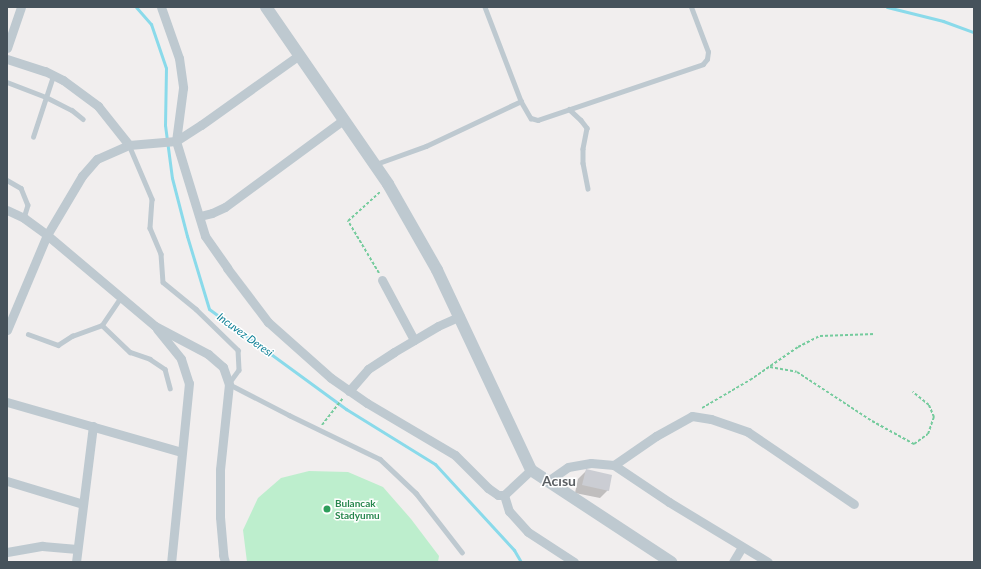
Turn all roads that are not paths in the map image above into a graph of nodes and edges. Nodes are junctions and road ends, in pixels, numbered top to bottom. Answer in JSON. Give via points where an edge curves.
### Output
{"nodes":[{"id":1,"x":21,"y":7,"type":"edge"},
{"id":2,"x":161,"y":7,"type":"edge"},
{"id":3,"x":266,"y":7,"type":"edge"},
{"id":4,"x":484,"y":7,"type":"edge"},
{"id":5,"x":691,"y":7,"type":"edge"},
{"id":6,"x":7,"y":48,"type":"edge"},
{"id":7,"x":299,"y":55,"type":"junction"},
{"id":8,"x":7,"y":59,"type":"edge"},
{"id":9,"x":53,"y":76,"type":"junction"},
{"id":10,"x":7,"y":82,"type":"edge"},
{"id":11,"x":46,"y":97,"type":"junction"},
{"id":12,"x":521,"y":100,"type":"junction"},
{"id":13,"x":569,"y":109,"type":"junction"},
{"id":14,"x":83,"y":120,"type":"dead end"},
{"id":15,"x":342,"y":120,"type":"junction"},
{"id":16,"x":33,"y":136,"type":"dead end"},
{"id":17,"x":176,"y":141,"type":"junction"},
{"id":18,"x":129,"y":145,"type":"junction"},
{"id":19,"x":374,"y":165,"type":"junction"},
{"id":20,"x":7,"y":180,"type":"edge"},
{"id":21,"x":588,"y":189,"type":"dead end"},
{"id":22,"x":7,"y":210,"type":"edge"},
{"id":23,"x":200,"y":216,"type":"junction"},
{"id":24,"x":24,"y":218,"type":"junction"},
{"id":25,"x":47,"y":236,"type":"junction"},
{"id":26,"x":382,"y":280,"type":"road end"},
{"id":27,"x":122,"y":297,"type":"junction"},
{"id":28,"x":460,"y":316,"type":"junction"},
{"id":29,"x":102,"y":325,"type":"junction"},
{"id":30,"x":155,"y":326,"type":"junction"},
{"id":31,"x":7,"y":330,"type":"edge"},
{"id":32,"x":28,"y":334,"type":"dead end"},
{"id":33,"x":414,"y":340,"type":"junction"},
{"id":34,"x":229,"y":384,"type":"junction"},
{"id":35,"x":170,"y":388,"type":"dead end"},
{"id":36,"x":347,"y":393,"type":"junction"},
{"id":37,"x":7,"y":402,"type":"edge"},
{"id":38,"x":92,"y":426,"type":"junction"},
{"id":39,"x":182,"y":452,"type":"junction"},
{"id":40,"x":614,"y":465,"type":"junction"},
{"id":41,"x":531,"y":470,"type":"junction"},
{"id":42,"x":7,"y":481,"type":"edge"},
{"id":43,"x":548,"y":481,"type":"junction"},
{"id":44,"x":504,"y":495,"type":"junction"},
{"id":45,"x":83,"y":504,"type":"junction"},
{"id":46,"x":854,"y":504,"type":"dead end"},
{"id":47,"x":742,"y":547,"type":"junction"},
{"id":48,"x":77,"y":549,"type":"junction"},
{"id":49,"x":7,"y":552,"type":"edge"},
{"id":50,"x":462,"y":552,"type":"dead end"},
{"id":51,"x":667,"y":561,"type":"edge"},
{"id":52,"x":76,"y":562,"type":"edge"},
{"id":53,"x":171,"y":562,"type":"edge"},
{"id":54,"x":225,"y":562,"type":"edge"},
{"id":55,"x":574,"y":562,"type":"edge"},
{"id":56,"x":733,"y":562,"type":"edge"},
{"id":57,"x":768,"y":562,"type":"edge"}],
"edges":[{"from":1,"to":6,"type":"street"},
{"from":2,"to":17,"type":"street","via":[[179,58],[183,88]]},
{"from":3,"to":7,"type":"street"},
{"from":4,"to":12,"type":"lane"},
{"from":5,"to":13,"type":"lane","via":[[708,52],[703,64]]},
{"from":7,"to":15,"type":"street"},
{"from":7,"to":17,"type":"street"},
{"from":8,"to":9,"type":"street"},
{"from":9,"to":11,"type":"lane"},
{"from":9,"to":18,"type":"street","via":[[98,106]]},
{"from":10,"to":11,"type":"lane"},
{"from":11,"to":14,"type":"lane","via":[[72,110]]},
{"from":11,"to":16,"type":"lane"},
{"from":12,"to":13,"type":"lane","via":[[531,118],[538,120]]},
{"from":12,"to":19,"type":"lane","via":[[426,146]]},
{"from":13,"to":21,"type":"lane","via":[[587,128],[582,149]]},
{"from":15,"to":19,"type":"street"},
{"from":15,"to":23,"type":"street","via":[[225,207]]},
{"from":17,"to":18,"type":"street"},
{"from":17,"to":23,"type":"street"},
{"from":18,"to":25,"type":"street","via":[[97,159],[82,176]]},
{"from":18,"to":34,"type":"lane","via":[[152,199],[150,228],[161,254],[163,282],[196,309],[238,350],[239,370]]},
{"from":19,"to":28,"type":"street","via":[[388,184],[437,270]]},
{"from":20,"to":24,"type":"lane","via":[[21,188],[28,205]]},
{"from":22,"to":24,"type":"street"},
{"from":23,"to":36,"type":"street","via":[[205,236],[268,322]]},
{"from":24,"to":25,"type":"street"},
{"from":25,"to":27,"type":"street"},
{"from":25,"to":31,"type":"street"},
{"from":26,"to":33,"type":"street"},
{"from":27,"to":29,"type":"lane"},
{"from":27,"to":30,"type":"street"},
{"from":28,"to":33,"type":"street"},
{"from":28,"to":41,"type":"street"},
{"from":29,"to":32,"type":"lane","via":[[72,336],[58,345]]},
{"from":29,"to":35,"type":"lane","via":[[130,352],[150,359],[165,369]]},
{"from":30,"to":34,"type":"street","via":[[208,354],[223,367]]},
{"from":30,"to":39,"type":"street","via":[[181,359],[189,383]]},
{"from":33,"to":36,"type":"street","via":[[368,369]]},
{"from":34,"to":50,"type":"lane","via":[[380,458],[416,493]]},
{"from":34,"to":54,"type":"street","via":[[220,470],[220,517]]},
{"from":36,"to":44,"type":"street","via":[[455,455],[488,488],[498,495]]},
{"from":37,"to":38,"type":"street"},
{"from":38,"to":39,"type":"street"},
{"from":38,"to":45,"type":"street"},
{"from":39,"to":53,"type":"street"},
{"from":40,"to":43,"type":"street","via":[[591,463],[568,467]]},
{"from":40,"to":46,"type":"street","via":[[656,436],[692,416],[710,419],[748,432]]},
{"from":40,"to":47,"type":"street"},
{"from":41,"to":43,"type":"street"},
{"from":41,"to":44,"type":"street"},
{"from":42,"to":45,"type":"street"},
{"from":43,"to":51,"type":"street"},
{"from":44,"to":55,"type":"street","via":[[509,510],[528,532]]},
{"from":45,"to":48,"type":"street"},
{"from":47,"to":56,"type":"street"},
{"from":47,"to":57,"type":"street"},
{"from":48,"to":49,"type":"street","via":[[42,546]]},
{"from":48,"to":52,"type":"street"}]}
